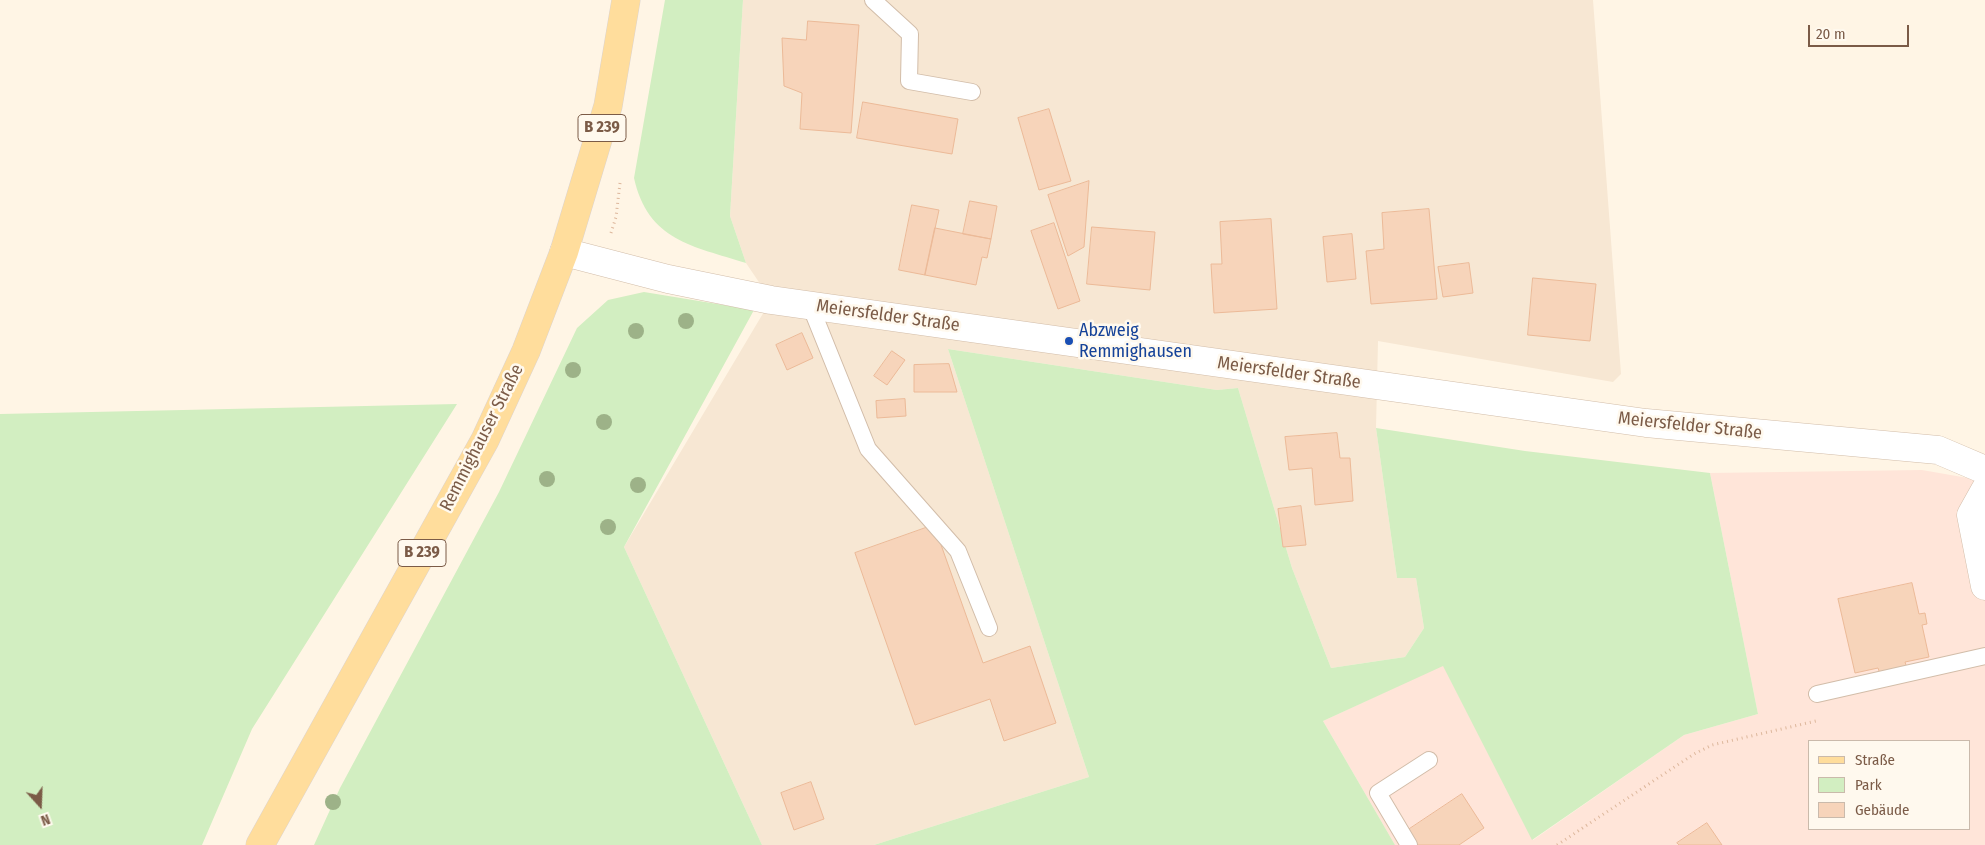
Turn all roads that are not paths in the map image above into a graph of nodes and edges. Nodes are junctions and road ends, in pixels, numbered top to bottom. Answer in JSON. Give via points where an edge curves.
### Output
{"nodes":[{"id":1,"x":626,"y":0,"type":"edge"},
{"id":2,"x":873,"y":0,"type":"edge"},
{"id":3,"x":972,"y":92,"type":"dead end"},
{"id":4,"x":564,"y":252,"type":"junction"},
{"id":5,"x":810,"y":304,"type":"junction"},
{"id":6,"x":1985,"y":470,"type":"edge"},
{"id":7,"x":1985,"y":490,"type":"edge"},
{"id":8,"x":1985,"y":586,"type":"edge"},
{"id":9,"x":989,"y":628,"type":"dead end"},
{"id":10,"x":1985,"y":656,"type":"edge"},
{"id":11,"x":1817,"y":694,"type":"dead end"},
{"id":12,"x":1428,"y":760,"type":"dead end"},
{"id":13,"x":260,"y":845,"type":"edge"},
{"id":14,"x":1409,"y":845,"type":"edge"}],
"edges":[{"from":1,"to":4,"type":"main road","name":"Remmighauser Straße","number":"B 239","via":[[608,106]]},
{"from":2,"to":3,"type":"lane","via":[[910,34],[909,81]]},
{"from":4,"to":5,"type":"street","name":"Meiersfelder Straße","via":[[668,279],[772,300]]},
{"from":4,"to":13,"type":"main road","name":"Remmighauser Straße","number":"B 239","via":[[526,351],[485,440]]},
{"from":5,"to":6,"type":"street","name":"Meiersfelder Straße","via":[[1646,423],[1938,450]]},
{"from":5,"to":9,"type":"lane","via":[[868,450],[958,551]]},
{"from":7,"to":8,"type":"street","via":[[1971,515]]},
{"from":10,"to":11,"type":"lane"},
{"from":12,"to":14,"type":"lane","via":[[1378,793]]}]}
